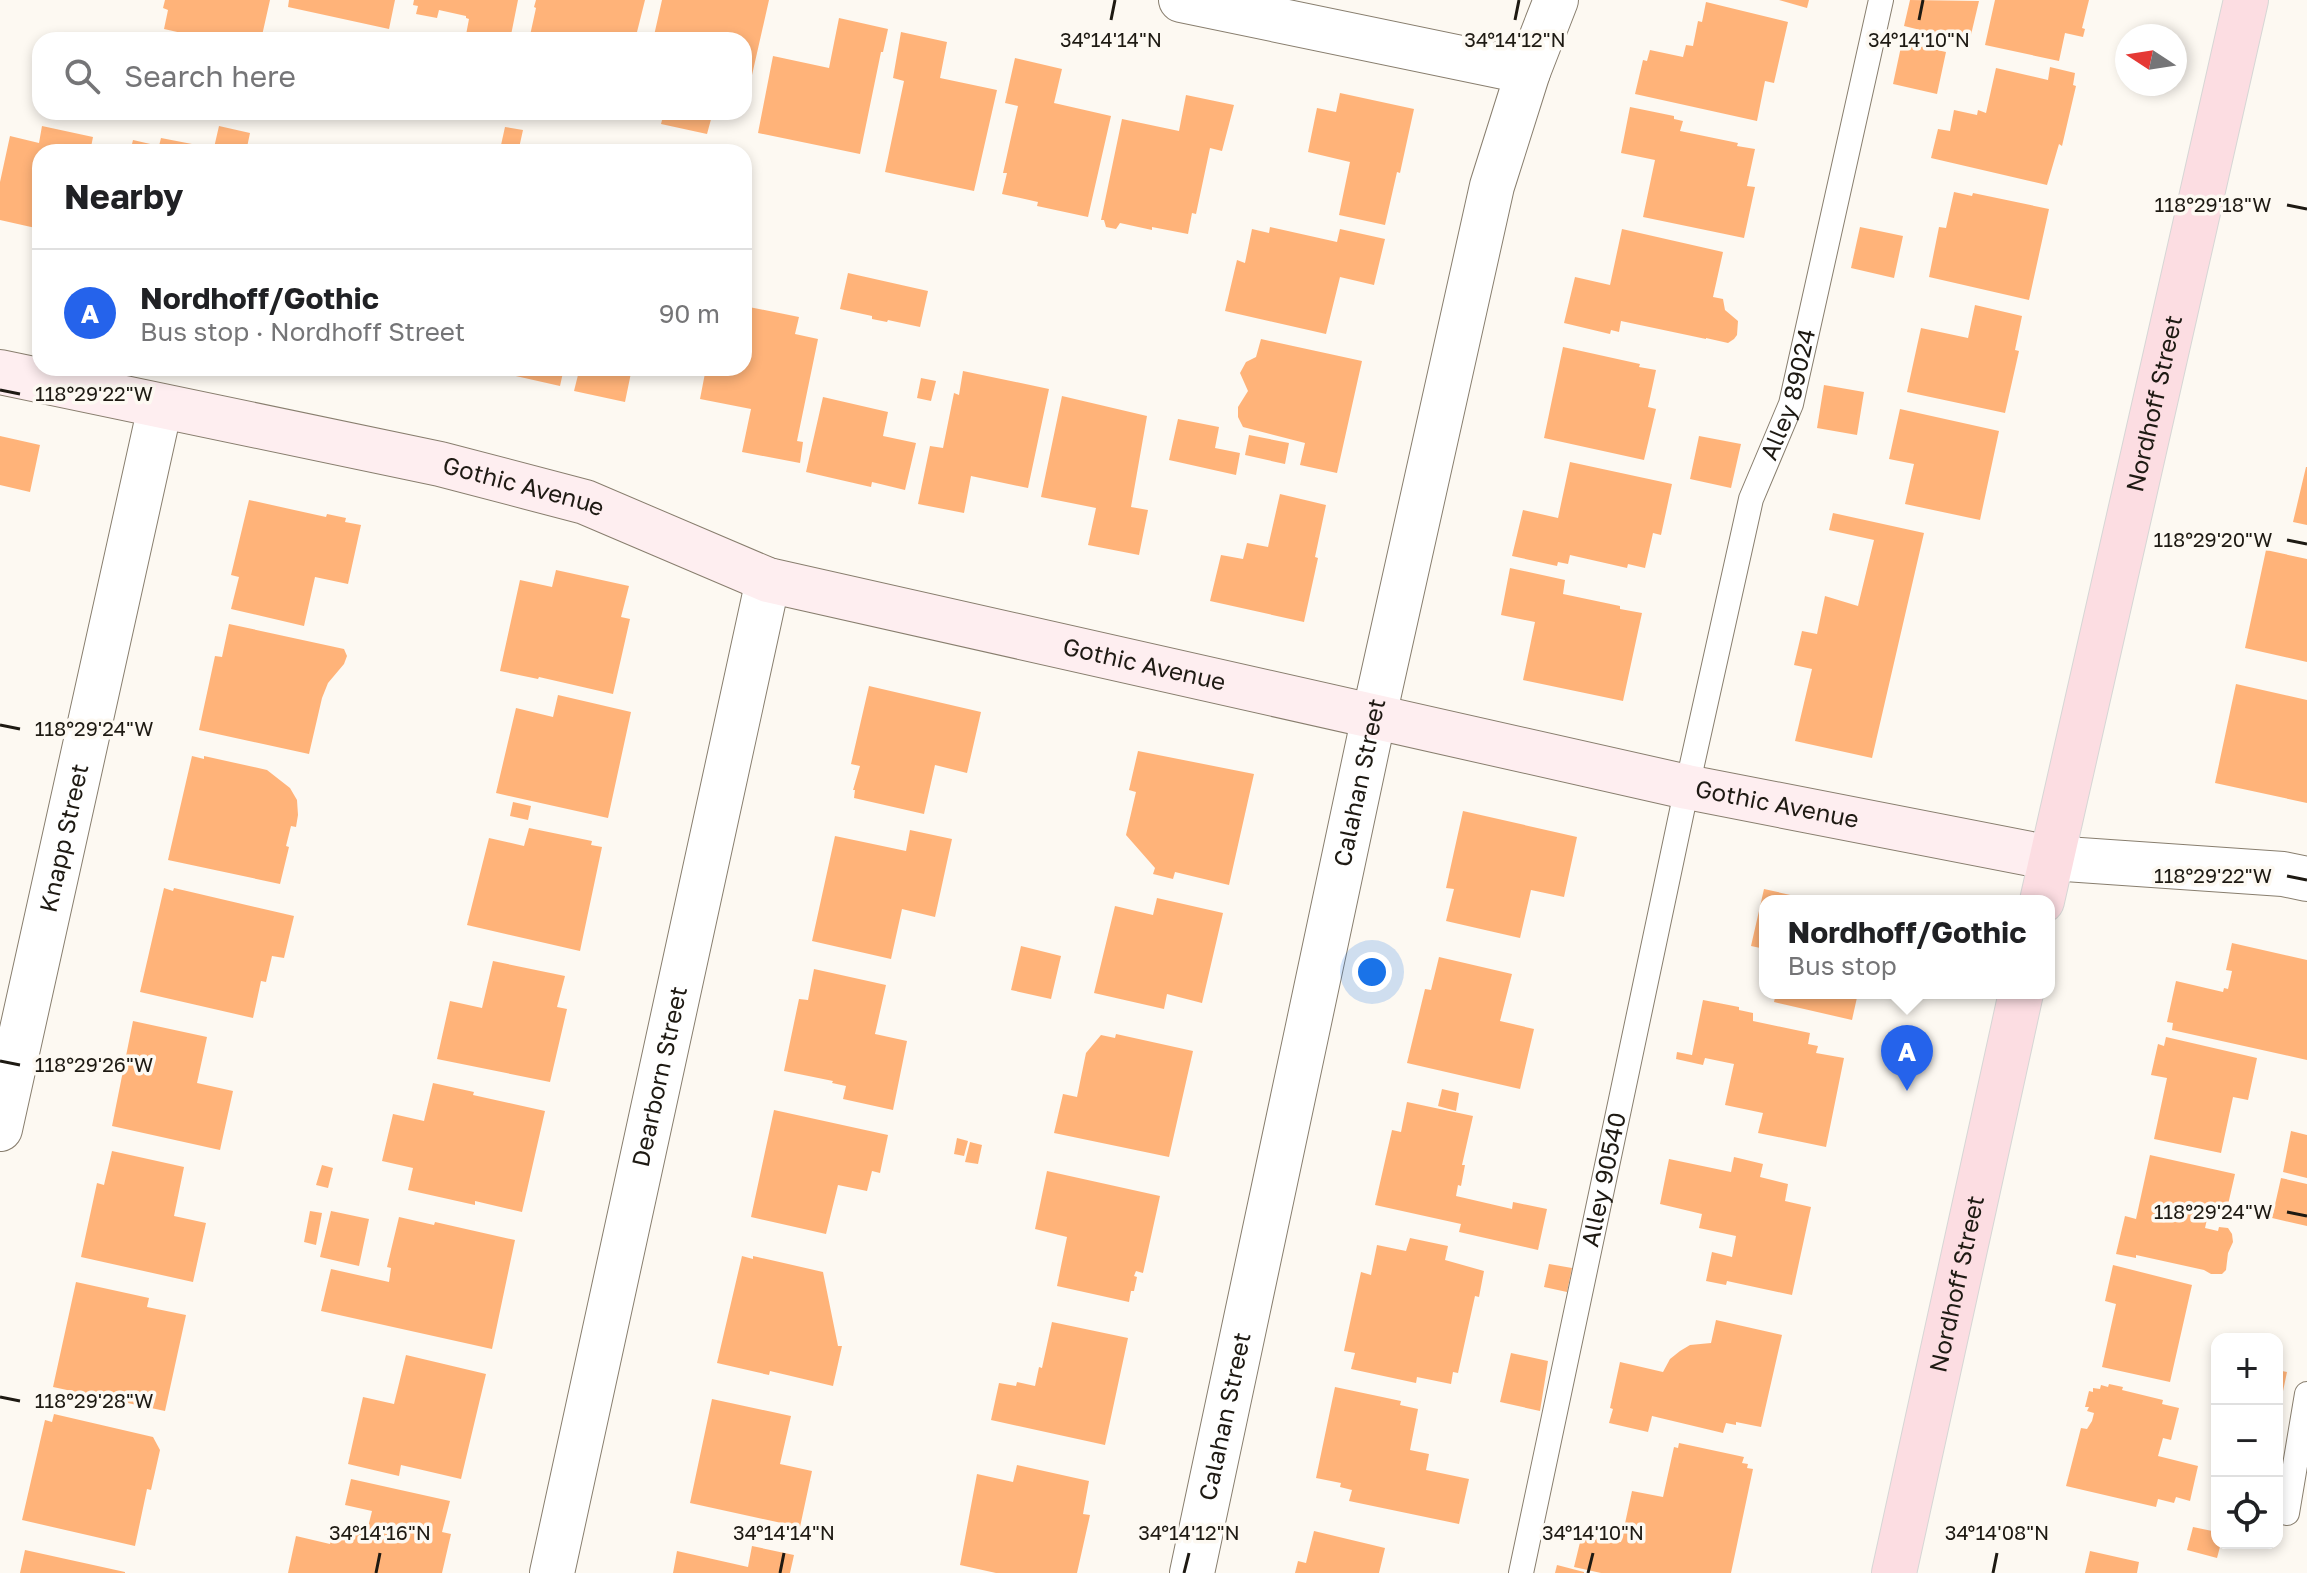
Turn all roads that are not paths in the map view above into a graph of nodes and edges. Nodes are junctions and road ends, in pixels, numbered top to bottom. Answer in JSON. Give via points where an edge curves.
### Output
{"nodes":[{"id":1,"x":1181,"y":0,"type":"edge"},
{"id":2,"x":1556,"y":0,"type":"edge"},
{"id":3,"x":1881,"y":0,"type":"edge"},
{"id":4,"x":2246,"y":0,"type":"edge"},
{"id":5,"x":1528,"y":72,"type":"junction"},
{"id":6,"x":0,"y":372,"type":"edge"},
{"id":7,"x":160,"y":407,"type":"junction"},
{"id":8,"x":768,"y":580,"type":"junction"},
{"id":9,"x":1374,"y":716,"type":"junction"},
{"id":10,"x":1687,"y":787,"type":"junction"},
{"id":11,"x":2051,"y":858,"type":"junction"},
{"id":12,"x":2307,"y":879,"type":"edge"},
{"id":13,"x":2043,"y":895,"type":"edge"},
{"id":14,"x":2020,"y":999,"type":"edge"},
{"id":15,"x":0,"y":1129,"type":"edge"},
{"id":16,"x":2307,"y":1394,"type":"edge"},
{"id":17,"x":2287,"y":1513,"type":"dead end"},
{"id":18,"x":552,"y":1573,"type":"edge"},
{"id":19,"x":1192,"y":1573,"type":"edge"},
{"id":20,"x":1521,"y":1573,"type":"edge"},
{"id":21,"x":1894,"y":1573,"type":"edge"}],
"edges":[{"from":1,"to":5,"type":"street"},
{"from":2,"to":5,"type":"street","name":"Calahan Street"},
{"from":3,"to":10,"type":"lane","name":"Alley 89024","via":[[1791,404],[1751,499]]},
{"from":4,"to":11,"type":"main road","name":"Nordhoff Street"},
{"from":5,"to":9,"type":"street","name":"Calahan Street","via":[[1492,186]]},
{"from":6,"to":7,"type":"street","name":"Gothic Avenue"},
{"from":7,"to":8,"type":"street","name":"Gothic Avenue","via":[[440,464],[585,502]]},
{"from":7,"to":15,"type":"street","name":"Knapp Street"},
{"from":8,"to":9,"type":"street","name":"Gothic Avenue"},
{"from":8,"to":18,"type":"street","name":"Dearborn Street"},
{"from":9,"to":10,"type":"street","name":"Gothic Avenue"},
{"from":9,"to":19,"type":"street","name":"Calahan Street"},
{"from":10,"to":11,"type":"street","name":"Gothic Avenue"},
{"from":10,"to":20,"type":"lane","name":"Alley 90540"},
{"from":11,"to":12,"type":"street","name":"Gothic Avenue"},
{"from":11,"to":13,"type":"main road","name":"Nordhoff Street"},
{"from":14,"to":21,"type":"main road","name":"Nordhoff Street"},
{"from":16,"to":17,"type":"lane"}]}
